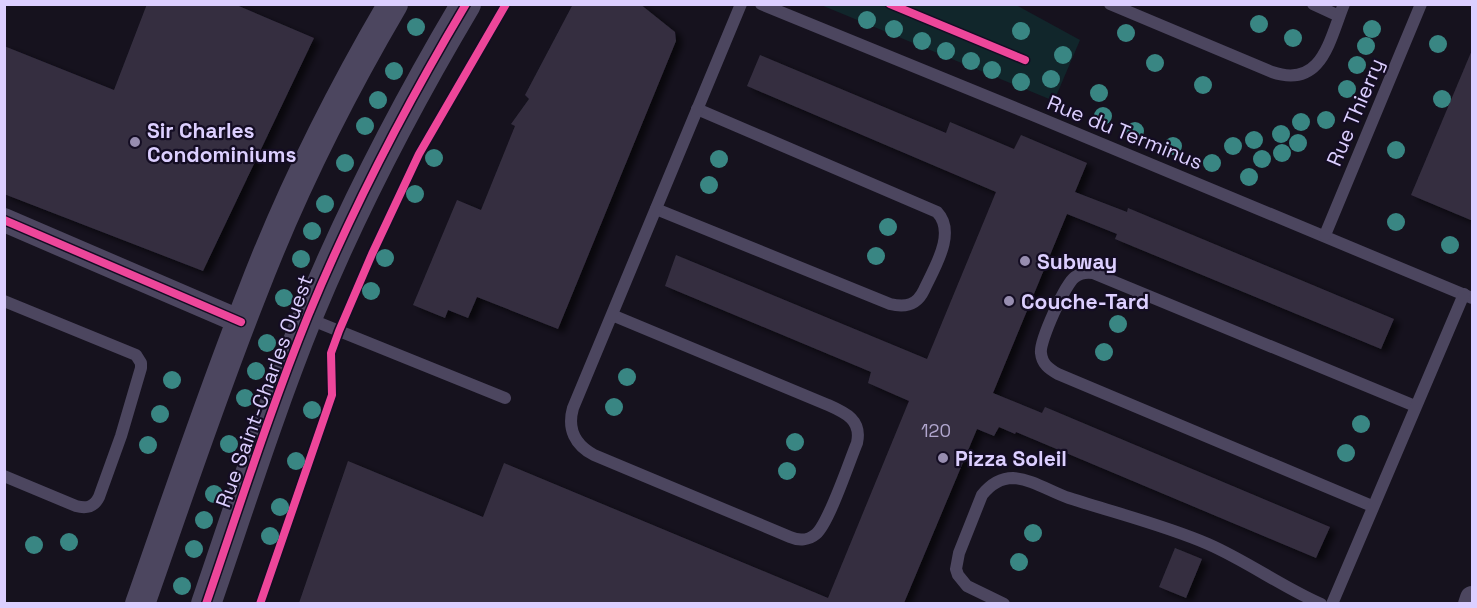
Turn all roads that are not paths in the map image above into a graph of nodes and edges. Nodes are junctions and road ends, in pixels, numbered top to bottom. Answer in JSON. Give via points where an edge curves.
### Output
{"nodes":[{"id":1,"x":393,"y":4,"type":"edge"},
{"id":2,"x":466,"y":4,"type":"edge"},
{"id":3,"x":741,"y":4,"type":"edge"},
{"id":4,"x":761,"y":4,"type":"edge"},
{"id":5,"x":1110,"y":4,"type":"edge"},
{"id":6,"x":1313,"y":4,"type":"edge"},
{"id":7,"x":1422,"y":4,"type":"edge"},
{"id":8,"x":1342,"y":10,"type":"edge"},
{"id":9,"x":697,"y":109,"type":"junction"},
{"id":10,"x":656,"y":209,"type":"junction"},
{"id":11,"x":4,"y":220,"type":"edge"},
{"id":12,"x":1325,"y":235,"type":"junction"},
{"id":13,"x":1468,"y":296,"type":"edge"},
{"id":14,"x":4,"y":301,"type":"edge"},
{"id":15,"x":612,"y":315,"type":"junction"},
{"id":16,"x":308,"y":318,"type":"junction"},
{"id":17,"x":241,"y":322,"type":"junction"},
{"id":18,"x":505,"y":398,"type":"dead end"},
{"id":19,"x":1415,"y":406,"type":"junction"},
{"id":20,"x":4,"y":476,"type":"edge"},
{"id":21,"x":1372,"y":506,"type":"junction"},
{"id":22,"x":1473,"y":598,"type":"edge"},
{"id":23,"x":140,"y":603,"type":"edge"},
{"id":24,"x":206,"y":603,"type":"edge"},
{"id":25,"x":1004,"y":603,"type":"edge"},
{"id":26,"x":1321,"y":603,"type":"edge"},
{"id":27,"x":1332,"y":603,"type":"edge"},
{"id":28,"x":1470,"y":603,"type":"edge"}],
"edges":[{"from":1,"to":17,"type":"street","name":"Rue Saint-Charles Ouest","via":[[311,158]]},
{"from":2,"to":16,"type":"street","name":"Rue Saint-Charles Ouest","via":[[373,173]]},
{"from":3,"to":9,"type":"lane"},
{"from":4,"to":12,"type":"lane","name":"Rue du Terminus"},
{"from":5,"to":8,"type":"lane","via":[[1272,72],[1293,77],[1307,73],[1318,63]]},
{"from":6,"to":8,"type":"lane"},
{"from":7,"to":12,"type":"lane","name":"Rue Thierry"},
{"from":9,"to":10,"type":"lane"},
{"from":9,"to":10,"type":"lane","via":[[938,212],[945,222],[946,234],[928,280],[921,297],[911,305],[898,306]]},
{"from":10,"to":15,"type":"lane"},
{"from":11,"to":17,"type":"street"},
{"from":12,"to":13,"type":"lane","name":"Rue du Terminus"},
{"from":13,"to":19,"type":"lane"},
{"from":14,"to":20,"type":"lane","via":[[136,355],[141,363],[118,446],[93,505],[76,506]]},
{"from":15,"to":15,"type":"lane","via":[[571,416],[572,431],[579,445],[594,455],[790,537],[803,539],[815,535],[825,522],[857,443],[859,431],[850,415]]},
{"from":16,"to":18,"type":"lane"},
{"from":16,"to":24,"type":"street","name":"Rue Saint-Charles Ouest"},
{"from":17,"to":23,"type":"street","name":"Rue Saint-Charles Ouest"},
{"from":19,"to":21,"type":"lane"},
{"from":19,"to":21,"type":"lane","via":[[1093,273],[1080,274],[1071,281],[1043,340],[1042,359],[1050,370]]},
{"from":21,"to":27,"type":"lane"},
{"from":22,"to":28,"type":"street"},
{"from":25,"to":26,"type":"lane","via":[[967,586],[958,575],[956,562],[982,495],[998,481],[1013,478],[1208,544]]}]}
